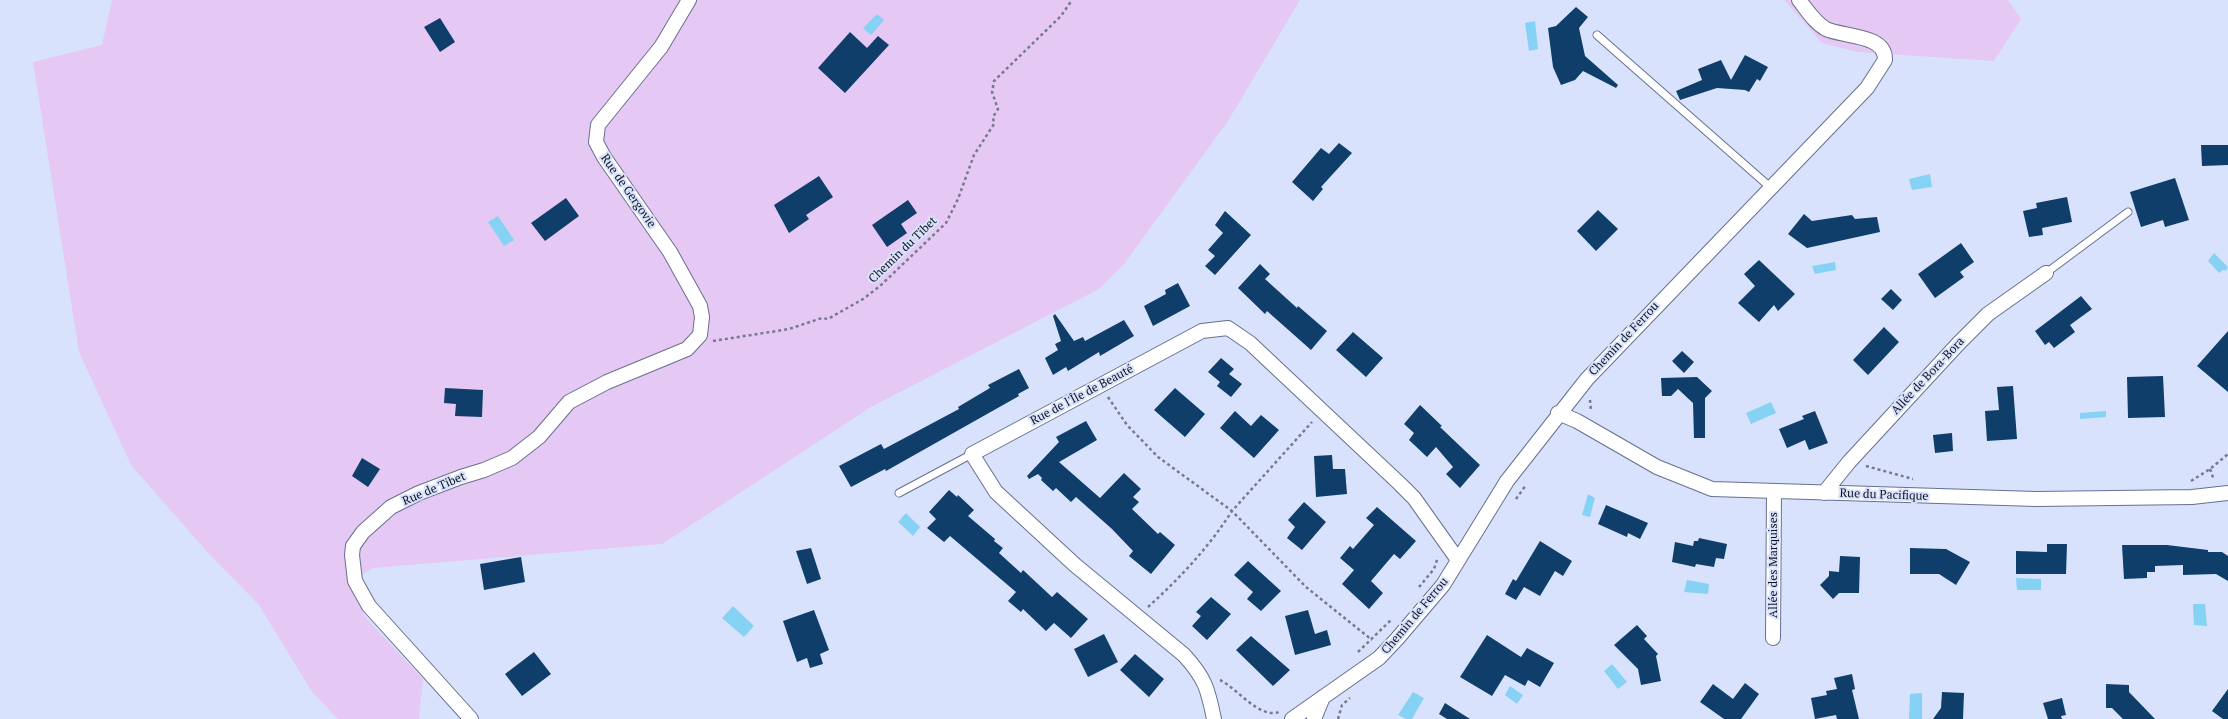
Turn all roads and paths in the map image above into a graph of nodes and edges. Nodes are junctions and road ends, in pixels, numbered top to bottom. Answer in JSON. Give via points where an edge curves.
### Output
{"nodes":[{"id":1,"x":689,"y":0,"type":"edge"},
{"id":2,"x":1072,"y":0,"type":"edge"},
{"id":3,"x":1799,"y":0,"type":"edge"},
{"id":4,"x":1597,"y":34,"type":"dead end"},
{"id":5,"x":1770,"y":187,"type":"junction"},
{"id":6,"x":2128,"y":212,"type":"dead end"},
{"id":7,"x":2046,"y":274,"type":"joint"},
{"id":8,"x":687,"y":349,"type":"junction"},
{"id":9,"x":1100,"y":385,"type":"junction"},
{"id":10,"x":1321,"y":410,"type":"junction"},
{"id":11,"x":1558,"y":413,"type":"junction"},
{"id":12,"x":1597,"y":415,"type":"dead end"},
{"id":13,"x":1577,"y":421,"type":"junction"},
{"id":14,"x":972,"y":454,"type":"junction"},
{"id":15,"x":2228,"y":454,"type":"edge"},
{"id":16,"x":1849,"y":462,"type":"junction"},
{"id":17,"x":1917,"y":480,"type":"dead end"},
{"id":18,"x":2187,"y":481,"type":"dead end"},
{"id":19,"x":1526,"y":484,"type":"dead end"},
{"id":20,"x":1774,"y":492,"type":"junction"},
{"id":21,"x":899,"y":493,"type":"dead end"},
{"id":22,"x":1824,"y":493,"type":"junction"},
{"id":23,"x":2228,"y":493,"type":"edge"},
{"id":24,"x":1514,"y":502,"type":"dead end"},
{"id":25,"x":1232,"y":511,"type":"junction"},
{"id":26,"x":1439,"y":554,"type":"dead end"},
{"id":27,"x":1458,"y":560,"type":"junction"},
{"id":28,"x":1416,"y":591,"type":"dead end"},
{"id":29,"x":1397,"y":614,"type":"dead end"},
{"id":30,"x":1137,"y":616,"type":"junction"},
{"id":31,"x":1773,"y":638,"type":"dead end"},
{"id":32,"x":1372,"y":640,"type":"junction"},
{"id":33,"x":1385,"y":651,"type":"junction"},
{"id":34,"x":1355,"y":655,"type":"dead end"},
{"id":35,"x":1203,"y":680,"type":"junction"},
{"id":36,"x":1353,"y":696,"type":"dead end"},
{"id":37,"x":1323,"y":697,"type":"junction"},
{"id":38,"x":1289,"y":714,"type":"edge"},
{"id":39,"x":471,"y":719,"type":"edge"},
{"id":40,"x":1214,"y":719,"type":"edge"},
{"id":41,"x":1314,"y":719,"type":"edge"},
{"id":42,"x":1338,"y":719,"type":"edge"}],
"edges":[{"from":1,"to":8,"type":"street","name":"Rue de Gergovie","via":[[661,47],[598,125],[596,135],[596,142],[604,157],[670,252],[700,306],[700,335]]},
{"from":2,"to":8,"type":"path","name":"Chemin du Tibet","via":[[1061,16],[994,82],[992,92],[998,109],[993,117],[994,124],[974,156],[946,223],[892,275],[863,299],[828,319],[822,318],[789,329],[720,339]]},
{"from":3,"to":5,"type":"street","name":"Chemin de Ferrou","via":[[1817,23],[1834,32],[1871,40],[1880,46],[1886,57],[1860,96]]},
{"from":4,"to":5,"type":"lane"},
{"from":5,"to":11,"type":"street","name":"Chemin de Ferrou","via":[[1619,344]]},
{"from":6,"to":7,"type":"lane"},
{"from":7,"to":16,"type":"street","name":"Allée de Bora-Bora","via":[[1988,314]]},
{"from":8,"to":39,"type":"street","name":"Rue de Tibet","via":[[607,382],[569,402],[539,437],[512,458],[419,493],[391,507],[356,539],[352,555],[358,589],[369,606]]},
{"from":9,"to":10,"type":"street","name":"Rue de l'Île de Beauté","via":[[1202,331],[1228,328],[1250,343]]},
{"from":9,"to":14,"type":"street","name":"Rue de l'Île de Beauté"},
{"from":9,"to":25,"type":"path","via":[[1127,425],[1158,457]]},
{"from":10,"to":25,"type":"path"},
{"from":10,"to":27,"type":"street","name":"Rue de l'Île de Beauté","via":[[1414,498]]},
{"from":11,"to":13,"type":"street","name":"Rue du Pacifique"},
{"from":11,"to":27,"type":"street","name":"Chemin de Ferrou","via":[[1508,481]]},
{"from":12,"to":13,"type":"path","via":[[1591,411]]},
{"from":13,"to":20,"type":"street","name":"Rue du Pacifique","via":[[1657,467],[1712,489]]},
{"from":14,"to":21,"type":"lane"},
{"from":14,"to":30,"type":"street","via":[[996,492],[1075,565]]},
{"from":15,"to":18,"type":"path","via":[[2210,470]]},
{"from":16,"to":17,"type":"path"},
{"from":16,"to":22,"type":"street","name":"Allée de Bora-Bora"},
{"from":19,"to":24,"type":"path"},
{"from":20,"to":22,"type":"street","name":"Rue du Pacifique"},
{"from":20,"to":31,"type":"street","name":"Allée des Marquises"},
{"from":22,"to":23,"type":"street","name":"Rue du Pacifique","via":[[2036,499],[2192,498]]},
{"from":25,"to":30,"type":"path","via":[[1218,533],[1172,585]]},
{"from":25,"to":32,"type":"path","via":[[1306,587]]},
{"from":26,"to":28,"type":"path","via":[[1434,568]]},
{"from":27,"to":33,"type":"street","name":"Chemin de Ferrou","via":[[1443,585]]},
{"from":29,"to":32,"type":"path"},
{"from":30,"to":35,"type":"street","via":[[1184,655]]},
{"from":32,"to":33,"type":"path"},
{"from":32,"to":34,"type":"path"},
{"from":33,"to":37,"type":"street","name":"Chemin de Ferrou","via":[[1379,658]]},
{"from":35,"to":38,"type":"path","via":[[1217,678],[1230,685],[1265,713]]},
{"from":35,"to":40,"type":"street","via":[[1207,686]]},
{"from":36,"to":42,"type":"path","via":[[1342,706]]},
{"from":37,"to":38,"type":"street","name":"Chemin de Ferrou"},
{"from":37,"to":41,"type":"street"}]}
